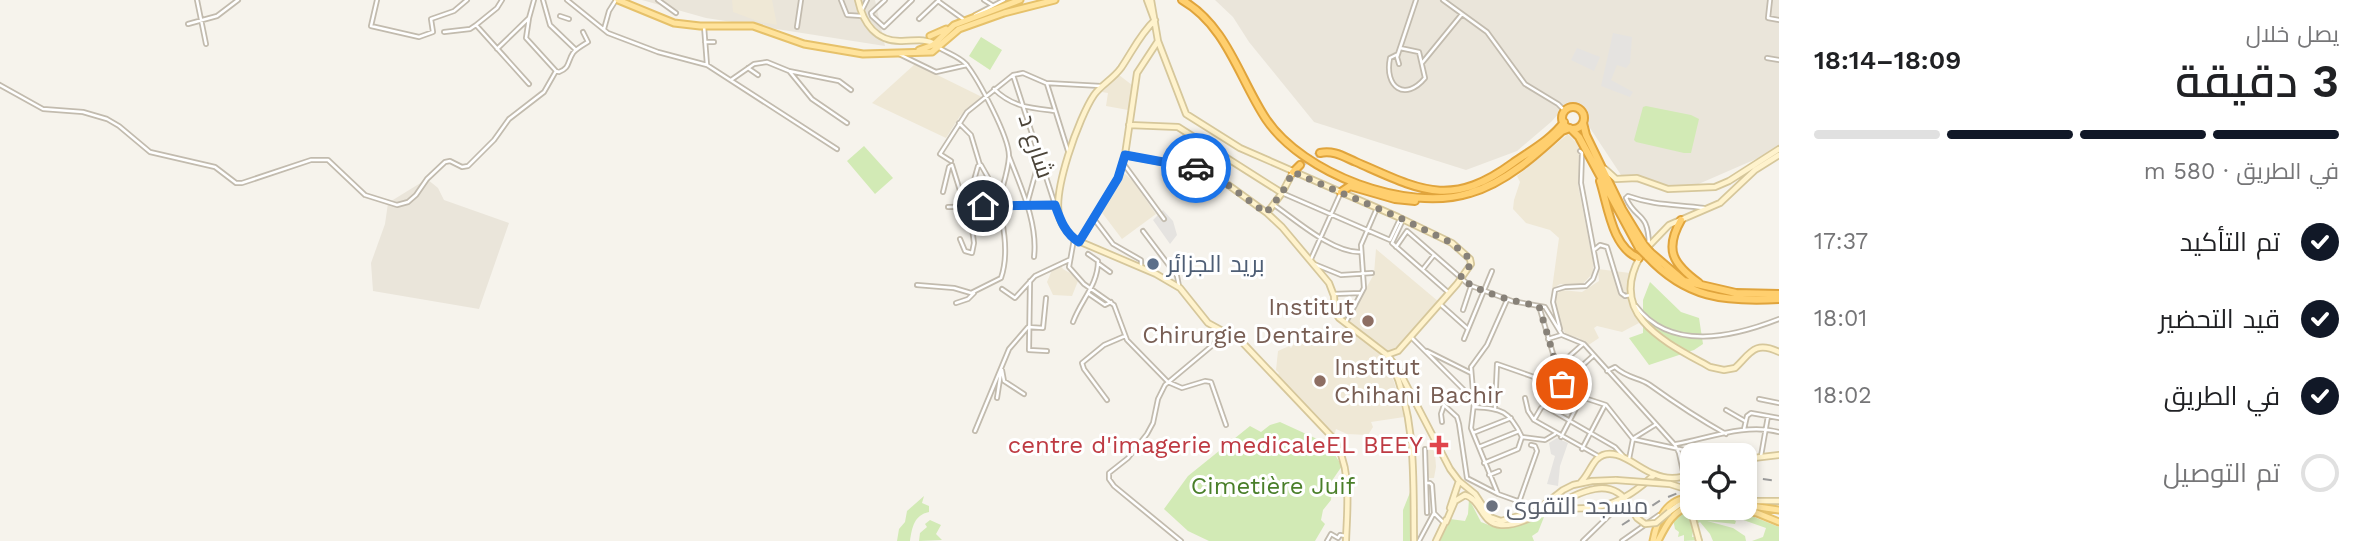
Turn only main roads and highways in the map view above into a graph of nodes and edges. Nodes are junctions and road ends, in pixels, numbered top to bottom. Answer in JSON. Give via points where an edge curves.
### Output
{"nodes":[{"id":1,"x":617,"y":0,"type":"edge"},
{"id":2,"x":858,"y":0,"type":"edge"},
{"id":3,"x":1020,"y":0,"type":"edge"},
{"id":4,"x":1055,"y":0,"type":"edge"},
{"id":5,"x":1149,"y":0,"type":"edge"},
{"id":6,"x":1182,"y":0,"type":"edge"},
{"id":7,"x":1155,"y":20,"type":"junction"},
{"id":8,"x":949,"y":28,"type":"junction"},
{"id":9,"x":928,"y":38,"type":"junction"},
{"id":10,"x":1158,"y":41,"type":"junction"},
{"id":11,"x":938,"y":44,"type":"junction"},
{"id":12,"x":926,"y":49,"type":"junction"},
{"id":13,"x":899,"y":53,"type":"junction"},
{"id":14,"x":1564,"y":122,"type":"junction"},
{"id":15,"x":1583,"y":123,"type":"junction"},
{"id":16,"x":1129,"y":125,"type":"junction"},
{"id":17,"x":1570,"y":128,"type":"junction"},
{"id":18,"x":1779,"y":149,"type":"edge"},
{"id":19,"x":1320,"y":153,"type":"tunnel mouth"},
{"id":20,"x":1125,"y":155,"type":"junction"},
{"id":21,"x":1779,"y":155,"type":"edge"},
{"id":22,"x":1598,"y":160,"type":"junction"},
{"id":23,"x":1300,"y":165,"type":"tunnel mouth"},
{"id":24,"x":1597,"y":169,"type":"junction"},
{"id":25,"x":1749,"y":171,"type":"junction"},
{"id":26,"x":1293,"y":172,"type":"junction"},
{"id":27,"x":1340,"y":192,"type":"junction"},
{"id":28,"x":1282,"y":193,"type":"junction"},
{"id":29,"x":1455,"y":197,"type":"junction"},
{"id":30,"x":1266,"y":213,"type":"junction"},
{"id":31,"x":1681,"y":220,"type":"junction"},
{"id":32,"x":1077,"y":240,"type":"junction"},
{"id":33,"x":1646,"y":249,"type":"junction"},
{"id":34,"x":1639,"y":258,"type":"junction"},
{"id":35,"x":1703,"y":287,"type":"junction"},
{"id":36,"x":1779,"y":294,"type":"edge"},
{"id":37,"x":1779,"y":299,"type":"edge"},
{"id":38,"x":1398,"y":351,"type":"junction"},
{"id":39,"x":1779,"y":352,"type":"edge"},
{"id":40,"x":1387,"y":355,"type":"junction"},
{"id":41,"x":1397,"y":367,"type":"junction"},
{"id":42,"x":1417,"y":408,"type":"junction"},
{"id":43,"x":1408,"y":411,"type":"junction"},
{"id":44,"x":1779,"y":455,"type":"edge"},
{"id":45,"x":1757,"y":457,"type":"edge"},
{"id":46,"x":1595,"y":462,"type":"junction"},
{"id":47,"x":1654,"y":475,"type":"junction"},
{"id":48,"x":1680,"y":477,"type":"edge"},
{"id":49,"x":1459,"y":481,"type":"junction"},
{"id":50,"x":1599,"y":481,"type":"junction"},
{"id":51,"x":1581,"y":482,"type":"junction"},
{"id":52,"x":1680,"y":488,"type":"edge"},
{"id":53,"x":1626,"y":498,"type":"junction"},
{"id":54,"x":1680,"y":500,"type":"edge"},
{"id":55,"x":1779,"y":501,"type":"edge"},
{"id":56,"x":1550,"y":502,"type":"junction"},
{"id":57,"x":1757,"y":502,"type":"edge"},
{"id":58,"x":1680,"y":504,"type":"edge"},
{"id":59,"x":1757,"y":506,"type":"edge"},
{"id":60,"x":1553,"y":508,"type":"junction"},
{"id":61,"x":1680,"y":510,"type":"edge"},
{"id":62,"x":1779,"y":510,"type":"edge"},
{"id":63,"x":1666,"y":513,"type":"junction"},
{"id":64,"x":1757,"y":514,"type":"edge"},
{"id":65,"x":1694,"y":520,"type":"edge"},
{"id":66,"x":1775,"y":520,"type":"edge"},
{"id":67,"x":1445,"y":523,"type":"junction"},
{"id":68,"x":1666,"y":526,"type":"junction"},
{"id":69,"x":1656,"y":527,"type":"junction"},
{"id":70,"x":1346,"y":538,"type":"edge"},
{"id":71,"x":1416,"y":541,"type":"edge"},
{"id":72,"x":1436,"y":541,"type":"edge"},
{"id":73,"x":1656,"y":541,"type":"edge"},
{"id":74,"x":1699,"y":541,"type":"edge"}],
"edges":[{"from":1,"to":13,"type":"main road","via":[[674,23],[753,26],[804,44],[855,54]]},
{"from":2,"to":9,"type":"main road","via":[[870,29],[888,39]]},
{"from":3,"to":8,"type":"main road"},
{"from":4,"to":11,"type":"main road","via":[[978,21]]},
{"from":5,"to":7,"type":"main road"},
{"from":6,"to":29,"type":"highway","via":[[1211,24],[1266,119],[1301,154],[1373,188],[1413,198]]},
{"from":7,"to":10,"type":"main road"},
{"from":7,"to":32,"type":"main road","via":[[1087,107],[1077,130],[1057,205],[1059,218]]},
{"from":8,"to":9,"type":"main road"},
{"from":8,"to":11,"type":"main road"},
{"from":9,"to":11,"type":"main road"},
{"from":9,"to":12,"type":"main road"},
{"from":10,"to":16,"type":"main road","via":[[1137,73]]},
{"from":10,"to":26,"type":"main road","via":[[1186,114],[1224,140]]},
{"from":11,"to":12,"type":"main road"},
{"from":11,"to":13,"type":"main road","via":[[932,52]]},
{"from":12,"to":13,"type":"main road"},
{"from":14,"to":15,"type":"highway","via":[[1565,111],[1571,107],[1583,113]]},
{"from":14,"to":17,"type":"highway"},
{"from":14,"to":19,"type":"highway","via":[[1490,178],[1443,191],[1400,181],[1336,153]]},
{"from":15,"to":17,"type":"highway"},
{"from":15,"to":22,"type":"highway"},
{"from":16,"to":20,"type":"main road"},
{"from":16,"to":28,"type":"main road","via":[[1178,127]]},
{"from":17,"to":24,"type":"highway"},
{"from":17,"to":29,"type":"highway","via":[[1499,180]]},
{"from":18,"to":25,"type":"main road"},
{"from":20,"to":30,"type":"main road","via":[[1209,171]]},
{"from":20,"to":32,"type":"main road","via":[[1118,178]]},
{"from":21,"to":25,"type":"main road"},
{"from":22,"to":25,"type":"main road","via":[[1613,178],[1631,178],[1668,189],[1709,189]]},
{"from":22,"to":33,"type":"highway"},
{"from":23,"to":26,"type":"highway"},
{"from":24,"to":33,"type":"highway"},
{"from":24,"to":34,"type":"highway","via":[[1620,241]]},
{"from":25,"to":31,"type":"main road","via":[[1730,195]]},
{"from":26,"to":27,"type":"main road"},
{"from":26,"to":28,"type":"main road"},
{"from":27,"to":29,"type":"highway","via":[[1350,186],[1421,202]]},
{"from":27,"to":38,"type":"main road","via":[[1452,243],[1470,259],[1449,293]]},
{"from":28,"to":30,"type":"main road"},
{"from":30,"to":40,"type":"main road","via":[[1329,283],[1335,312],[1345,325]]},
{"from":31,"to":33,"type":"main road","via":[[1669,225]]},
{"from":31,"to":35,"type":"highway","via":[[1672,239],[1673,254],[1680,267]]},
{"from":32,"to":70,"type":"main road","via":[[1179,288],[1208,323],[1241,341],[1338,445],[1346,470]]},
{"from":33,"to":34,"type":"main road"},
{"from":33,"to":35,"type":"highway","via":[[1684,281]]},
{"from":33,"to":37,"type":"highway","via":[[1675,281],[1703,294],[1741,301]]},
{"from":34,"to":39,"type":"main road","via":[[1631,274],[1631,298],[1642,323],[1663,339],[1710,367],[1724,370],[1735,368],[1758,348]]},
{"from":35,"to":36,"type":"highway"},
{"from":38,"to":40,"type":"main road"},
{"from":38,"to":41,"type":"main road"},
{"from":40,"to":41,"type":"main road"},
{"from":40,"to":43,"type":"main road"},
{"from":41,"to":42,"type":"main road"},
{"from":42,"to":43,"type":"main road","via":[[1410,403]]},
{"from":42,"to":49,"type":"main road"},
{"from":43,"to":71,"type":"main road"},
{"from":44,"to":45,"type":"main road"},
{"from":46,"to":47,"type":"main road","via":[[1610,454]]},
{"from":46,"to":50,"type":"main road"},
{"from":46,"to":51,"type":"main road"},
{"from":47,"to":48,"type":"main road"},
{"from":47,"to":53,"type":"main road"},
{"from":49,"to":56,"type":"main road","via":[[1495,520],[1512,519]]},
{"from":49,"to":67,"type":"main road"},
{"from":50,"to":51,"type":"main road"},
{"from":50,"to":52,"type":"main road","bridge":true},
{"from":51,"to":56,"type":"main road"},
{"from":53,"to":60,"type":"main road","via":[[1586,508]]},
{"from":53,"to":60,"type":"main road","via":[[1611,489],[1594,488]]},
{"from":53,"to":63,"type":"main road","bridge":true,"via":[[1645,524],[1656,523]]},
{"from":54,"to":63,"type":"main road"},
{"from":55,"to":57,"type":"main road"},
{"from":56,"to":60,"type":"main road"},
{"from":58,"to":63,"type":"main road"},
{"from":59,"to":62,"type":"main road"},
{"from":60,"to":67,"type":"main road","via":[[1501,525],[1488,520],[1474,499],[1465,495],[1455,501]]},
{"from":61,"to":68,"type":"main road"},
{"from":62,"to":66,"type":"main road"},
{"from":63,"to":69,"type":"main road"},
{"from":64,"to":66,"type":"main road"},
{"from":65,"to":74,"type":"main road"},
{"from":67,"to":72,"type":"main road"},
{"from":68,"to":69,"type":"main road"},
{"from":68,"to":73,"type":"main road"},
{"from":69,"to":73,"type":"main road"}]}
